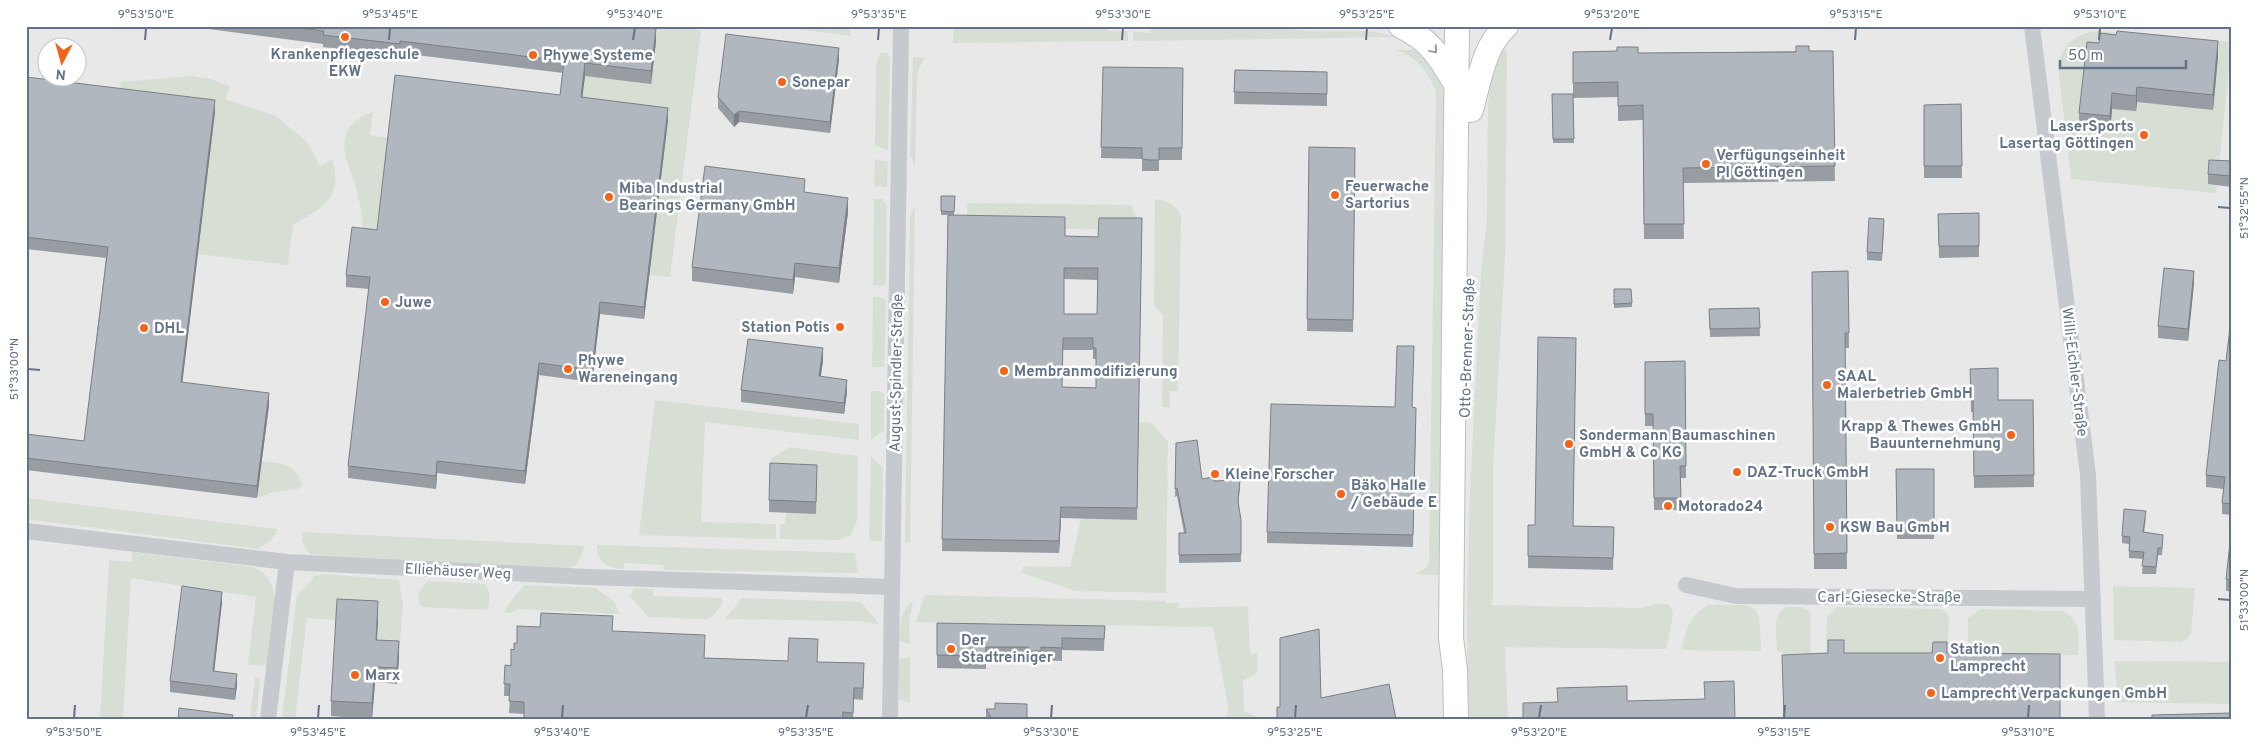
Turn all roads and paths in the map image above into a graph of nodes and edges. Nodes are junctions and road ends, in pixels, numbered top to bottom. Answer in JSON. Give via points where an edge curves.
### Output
{"nodes":[{"id":1,"x":900,"y":26,"type":"edge"},
{"id":2,"x":1401,"y":26,"type":"edge"},
{"id":3,"x":1456,"y":26,"type":"edge"},
{"id":4,"x":1472,"y":26,"type":"edge"},
{"id":5,"x":1506,"y":26,"type":"edge"},
{"id":6,"x":2032,"y":26,"type":"edge"},
{"id":7,"x":1457,"y":86,"type":"junction"},
{"id":8,"x":1471,"y":110,"type":"junction"},
{"id":9,"x":26,"y":531,"type":"edge"},
{"id":10,"x":287,"y":562,"type":"junction"},
{"id":11,"x":1686,"y":585,"type":"dead end"},
{"id":12,"x":892,"y":587,"type":"junction"},
{"id":13,"x":2093,"y":598,"type":"junction"},
{"id":14,"x":1455,"y":670,"type":"junction"},
{"id":15,"x":268,"y":719,"type":"edge"},
{"id":16,"x":890,"y":719,"type":"edge"},
{"id":17,"x":1456,"y":719,"type":"edge"},
{"id":18,"x":2097,"y":719,"type":"edge"}],
"edges":[{"from":1,"to":12,"type":"street","name":"August-Spindler-Straße"},
{"from":2,"to":7,"type":"main road","one_way":true,"via":[[1435,50]]},
{"from":3,"to":7,"type":"main road","name":"Otto-Brenner-Straße"},
{"from":4,"to":8,"type":"main road","name":"Otto-Brenner-Straße"},
{"from":5,"to":8,"type":"main road","via":[[1486,57]]},
{"from":6,"to":13,"type":"street","name":"Willi-Eichler-Straße","via":[[2088,475]]},
{"from":7,"to":14,"type":"main road","name":"Otto-Brenner-Straße","via":[[1451,638]]},
{"from":8,"to":14,"type":"main road","name":"Otto-Brenner-Straße","via":[[1460,639]]},
{"from":9,"to":10,"type":"street","name":"Elliehäuser Weg"},
{"from":10,"to":12,"type":"street","name":"Elliehäuser Weg"},
{"from":10,"to":15,"type":"street"},
{"from":11,"to":13,"type":"street","name":"Carl-Giesecke-Straße","via":[[1736,596]]},
{"from":12,"to":16,"type":"street","name":"August-Spindler-Straße"},
{"from":13,"to":18,"type":"street","name":"Willi-Eichler-Straße"},
{"from":14,"to":17,"type":"main road","name":"Otto-Brenner-Straße"}]}
